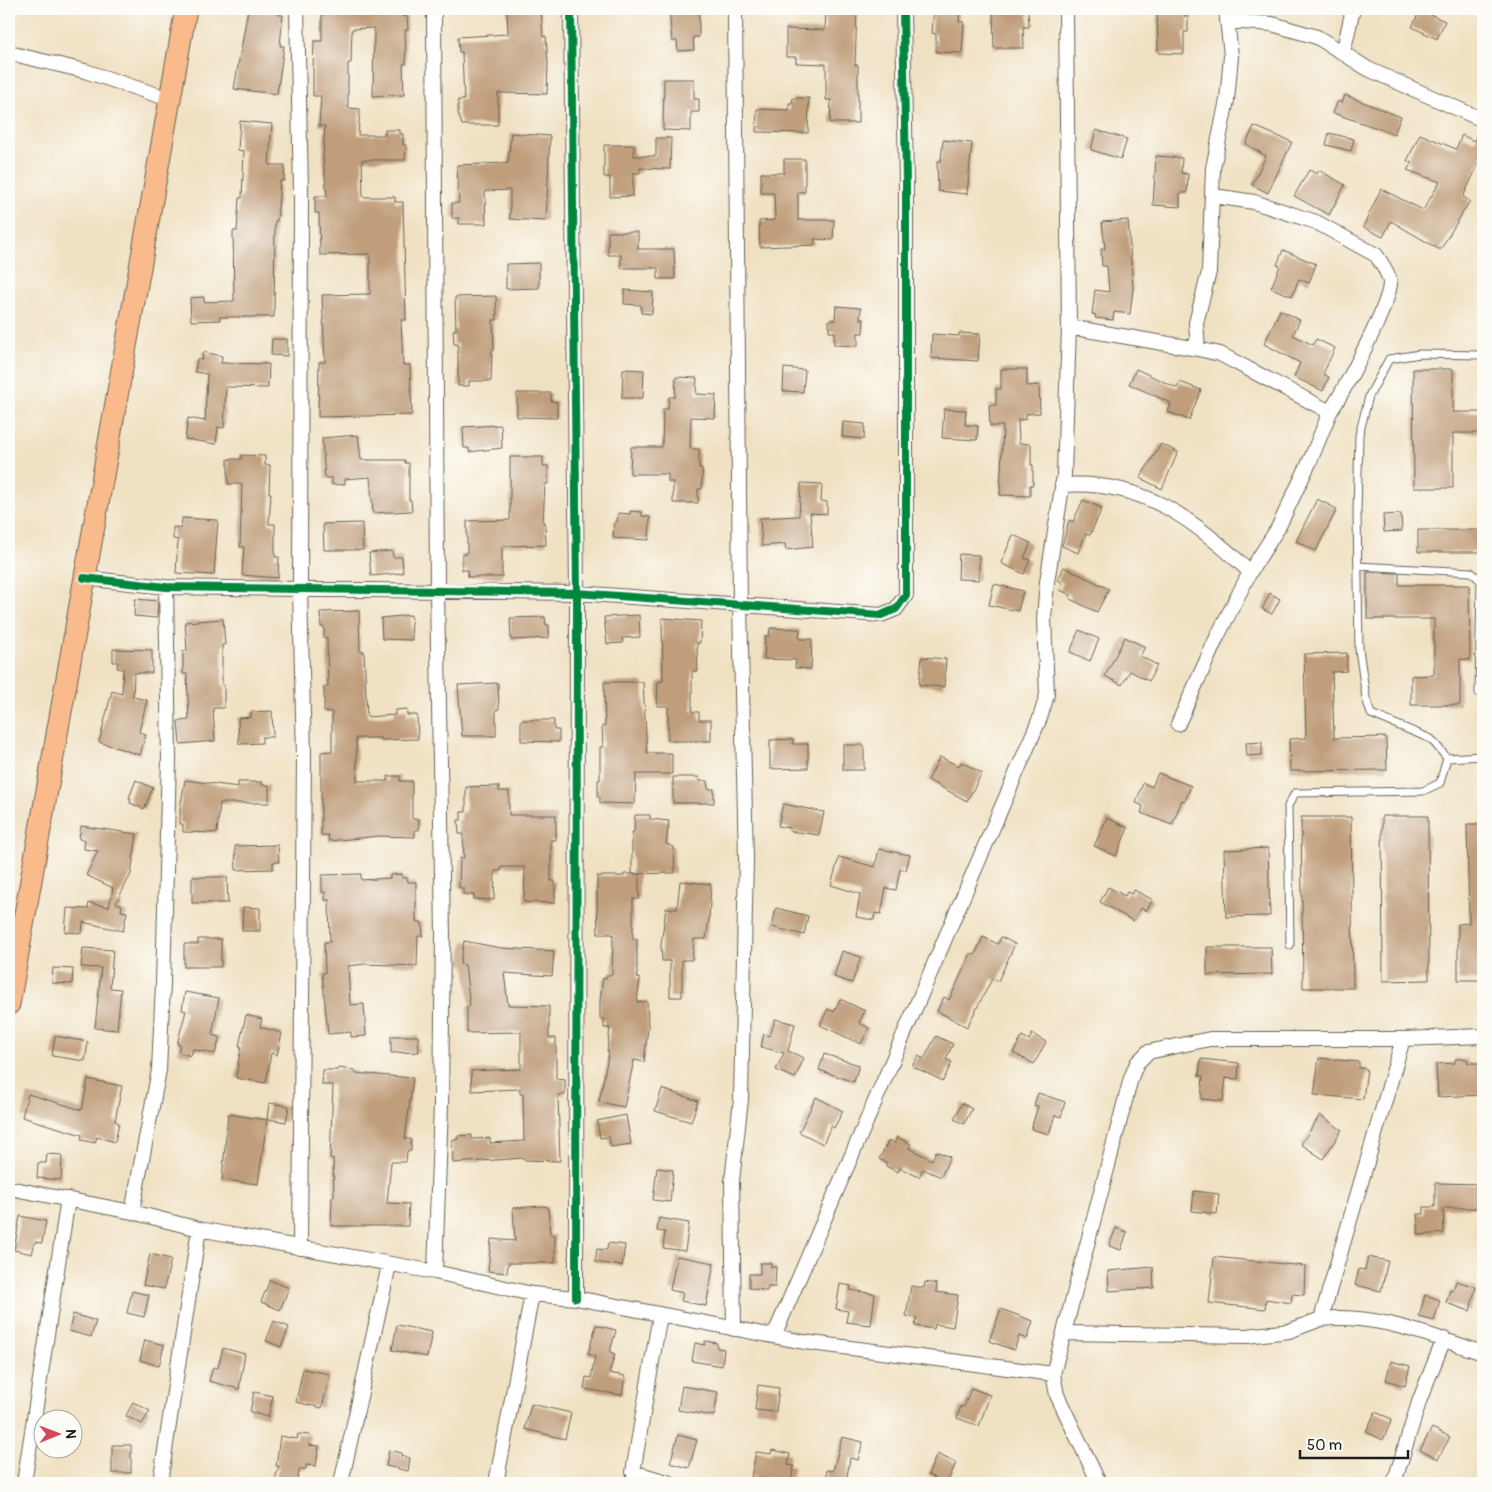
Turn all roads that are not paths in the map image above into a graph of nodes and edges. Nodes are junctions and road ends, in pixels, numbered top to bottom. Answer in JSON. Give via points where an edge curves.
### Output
{"nodes":[{"id":1,"x":186,"y":9,"type":"edge"},
{"id":2,"x":297,"y":9,"type":"edge"},
{"id":3,"x":434,"y":9,"type":"edge"},
{"id":4,"x":571,"y":9,"type":"edge"},
{"id":5,"x":735,"y":9,"type":"edge"},
{"id":6,"x":902,"y":9,"type":"edge"},
{"id":7,"x":1066,"y":9,"type":"edge"},
{"id":8,"x":1353,"y":9,"type":"edge"},
{"id":9,"x":1226,"y":15,"type":"edge"},
{"id":10,"x":9,"y":53,"type":"edge"},
{"id":11,"x":1343,"y":53,"type":"junction"},
{"id":12,"x":170,"y":100,"type":"junction"},
{"id":13,"x":1483,"y":120,"type":"edge"},
{"id":14,"x":1214,"y":196,"type":"junction"},
{"id":15,"x":1069,"y":327,"type":"junction"},
{"id":16,"x":1198,"y":349,"type":"junction"},
{"id":17,"x":1483,"y":355,"type":"edge"},
{"id":18,"x":1330,"y":412,"type":"junction"},
{"id":19,"x":1062,"y":485,"type":"junction"},
{"id":20,"x":1358,"y":566,"type":"junction"},
{"id":21,"x":1250,"y":572,"type":"junction"},
{"id":22,"x":84,"y":578,"type":"junction"},
{"id":23,"x":166,"y":587,"type":"junction"},
{"id":24,"x":300,"y":589,"type":"junction"},
{"id":25,"x":437,"y":592,"type":"junction"},
{"id":26,"x":577,"y":593,"type":"junction"},
{"id":27,"x":740,"y":606,"type":"junction"},
{"id":28,"x":1483,"y":692,"type":"edge"},
{"id":29,"x":1178,"y":724,"type":"dead end"},
{"id":30,"x":1483,"y":756,"type":"edge"},
{"id":31,"x":1447,"y":758,"type":"junction"},
{"id":32,"x":1290,"y":945,"type":"dead end"},
{"id":33,"x":9,"y":1004,"type":"edge"},
{"id":34,"x":1483,"y":1036,"type":"edge"},
{"id":35,"x":1403,"y":1039,"type":"junction"},
{"id":36,"x":9,"y":1188,"type":"edge"},
{"id":37,"x":68,"y":1199,"type":"junction"},
{"id":38,"x":132,"y":1212,"type":"junction"},
{"id":39,"x":200,"y":1229,"type":"junction"},
{"id":40,"x":300,"y":1248,"type":"junction"},
{"id":41,"x":390,"y":1265,"type":"junction"},
{"id":42,"x":435,"y":1272,"type":"junction"},
{"id":43,"x":532,"y":1294,"type":"junction"},
{"id":44,"x":576,"y":1298,"type":"junction"},
{"id":45,"x":660,"y":1315,"type":"junction"},
{"id":46,"x":1321,"y":1319,"type":"junction"},
{"id":47,"x":734,"y":1329,"type":"junction"},
{"id":48,"x":1065,"y":1332,"type":"junction"},
{"id":49,"x":774,"y":1336,"type":"junction"},
{"id":50,"x":1444,"y":1339,"type":"junction"},
{"id":51,"x":1483,"y":1353,"type":"edge"},
{"id":52,"x":1053,"y":1374,"type":"junction"},
{"id":53,"x":633,"y":1477,"type":"edge"},
{"id":54,"x":24,"y":1483,"type":"edge"},
{"id":55,"x":160,"y":1483,"type":"edge"},
{"id":56,"x":341,"y":1483,"type":"edge"},
{"id":57,"x":496,"y":1483,"type":"edge"},
{"id":58,"x":670,"y":1483,"type":"edge"},
{"id":59,"x":1099,"y":1483,"type":"edge"},
{"id":60,"x":1394,"y":1483,"type":"edge"}],
"edges":[{"from":1,"to":12,"type":"main road"},
{"from":2,"to":24,"type":"street","via":[[301,190]]},
{"from":3,"to":25,"type":"street"},
{"from":4,"to":26,"type":"street"},
{"from":5,"to":27,"type":"street"},
{"from":6,"to":27,"type":"street","via":[[906,183],[906,595],[896,609],[881,615]]},
{"from":7,"to":15,"type":"street"},
{"from":8,"to":11,"type":"street"},
{"from":9,"to":11,"type":"street","via":[[1317,37]]},
{"from":9,"to":14,"type":"street","via":[[1232,56],[1213,168]]},
{"from":10,"to":12,"type":"street","via":[[85,71]]},
{"from":11,"to":13,"type":"street","via":[[1368,69]]},
{"from":12,"to":22,"type":"main road"},
{"from":14,"to":16,"type":"street","via":[[1209,272],[1196,323]]},
{"from":14,"to":18,"type":"street","via":[[1254,202],[1316,222],[1376,255],[1382,264],[1390,282],[1388,294]]},
{"from":15,"to":16,"type":"street"},
{"from":15,"to":19,"type":"street"},
{"from":16,"to":18,"type":"street","via":[[1220,354]]},
{"from":17,"to":20,"type":"lane","via":[[1420,354],[1390,359],[1369,396],[1359,435]]},
{"from":18,"to":21,"type":"street","via":[[1278,528]]},
{"from":19,"to":21,"type":"street","via":[[1111,486],[1143,495],[1176,512],[1217,541]]},
{"from":19,"to":49,"type":"street","via":[[1047,582],[1044,618],[1046,695],[1040,718]]},
{"from":20,"to":28,"type":"lane","via":[[1471,572],[1482,581],[1479,692]]},
{"from":20,"to":31,"type":"lane","via":[[1359,649],[1371,714],[1431,739]]},
{"from":21,"to":29,"type":"street"},
{"from":22,"to":23,"type":"street"},
{"from":22,"to":33,"type":"main road"},
{"from":23,"to":24,"type":"street"},
{"from":23,"to":38,"type":"street","via":[[169,759],[164,984],[158,1070]]},
{"from":24,"to":25,"type":"street"},
{"from":24,"to":40,"type":"street","via":[[304,756]]},
{"from":25,"to":26,"type":"street"},
{"from":25,"to":42,"type":"street","via":[[443,933],[442,1105]]},
{"from":26,"to":27,"type":"street"},
{"from":26,"to":44,"type":"street"},
{"from":27,"to":47,"type":"street","via":[[746,858],[741,1099],[732,1181]]},
{"from":30,"to":31,"type":"lane"},
{"from":31,"to":32,"type":"lane","via":[[1440,782],[1424,791],[1295,794],[1288,806]]},
{"from":34,"to":35,"type":"street"},
{"from":35,"to":46,"type":"street"},
{"from":35,"to":48,"type":"street","via":[[1210,1039],[1148,1052],[1137,1063],[1131,1078]]},
{"from":36,"to":37,"type":"street"},
{"from":37,"to":38,"type":"street"},
{"from":37,"to":54,"type":"street"},
{"from":38,"to":39,"type":"street"},
{"from":39,"to":40,"type":"street"},
{"from":39,"to":55,"type":"street"},
{"from":40,"to":41,"type":"street"},
{"from":41,"to":42,"type":"street"},
{"from":41,"to":56,"type":"street"},
{"from":42,"to":43,"type":"street"},
{"from":43,"to":44,"type":"street"},
{"from":43,"to":57,"type":"street"},
{"from":44,"to":45,"type":"street"},
{"from":45,"to":47,"type":"street"},
{"from":45,"to":53,"type":"street"},
{"from":46,"to":48,"type":"street","via":[[1289,1331],[1247,1336]]},
{"from":46,"to":50,"type":"street","via":[[1354,1319],[1400,1326]]},
{"from":47,"to":49,"type":"street"},
{"from":48,"to":52,"type":"street"},
{"from":49,"to":52,"type":"street"},
{"from":50,"to":51,"type":"street"},
{"from":50,"to":60,"type":"street","via":[[1420,1399]]},
{"from":52,"to":59,"type":"street","via":[[1060,1402]]},
{"from":53,"to":58,"type":"street"}]}
